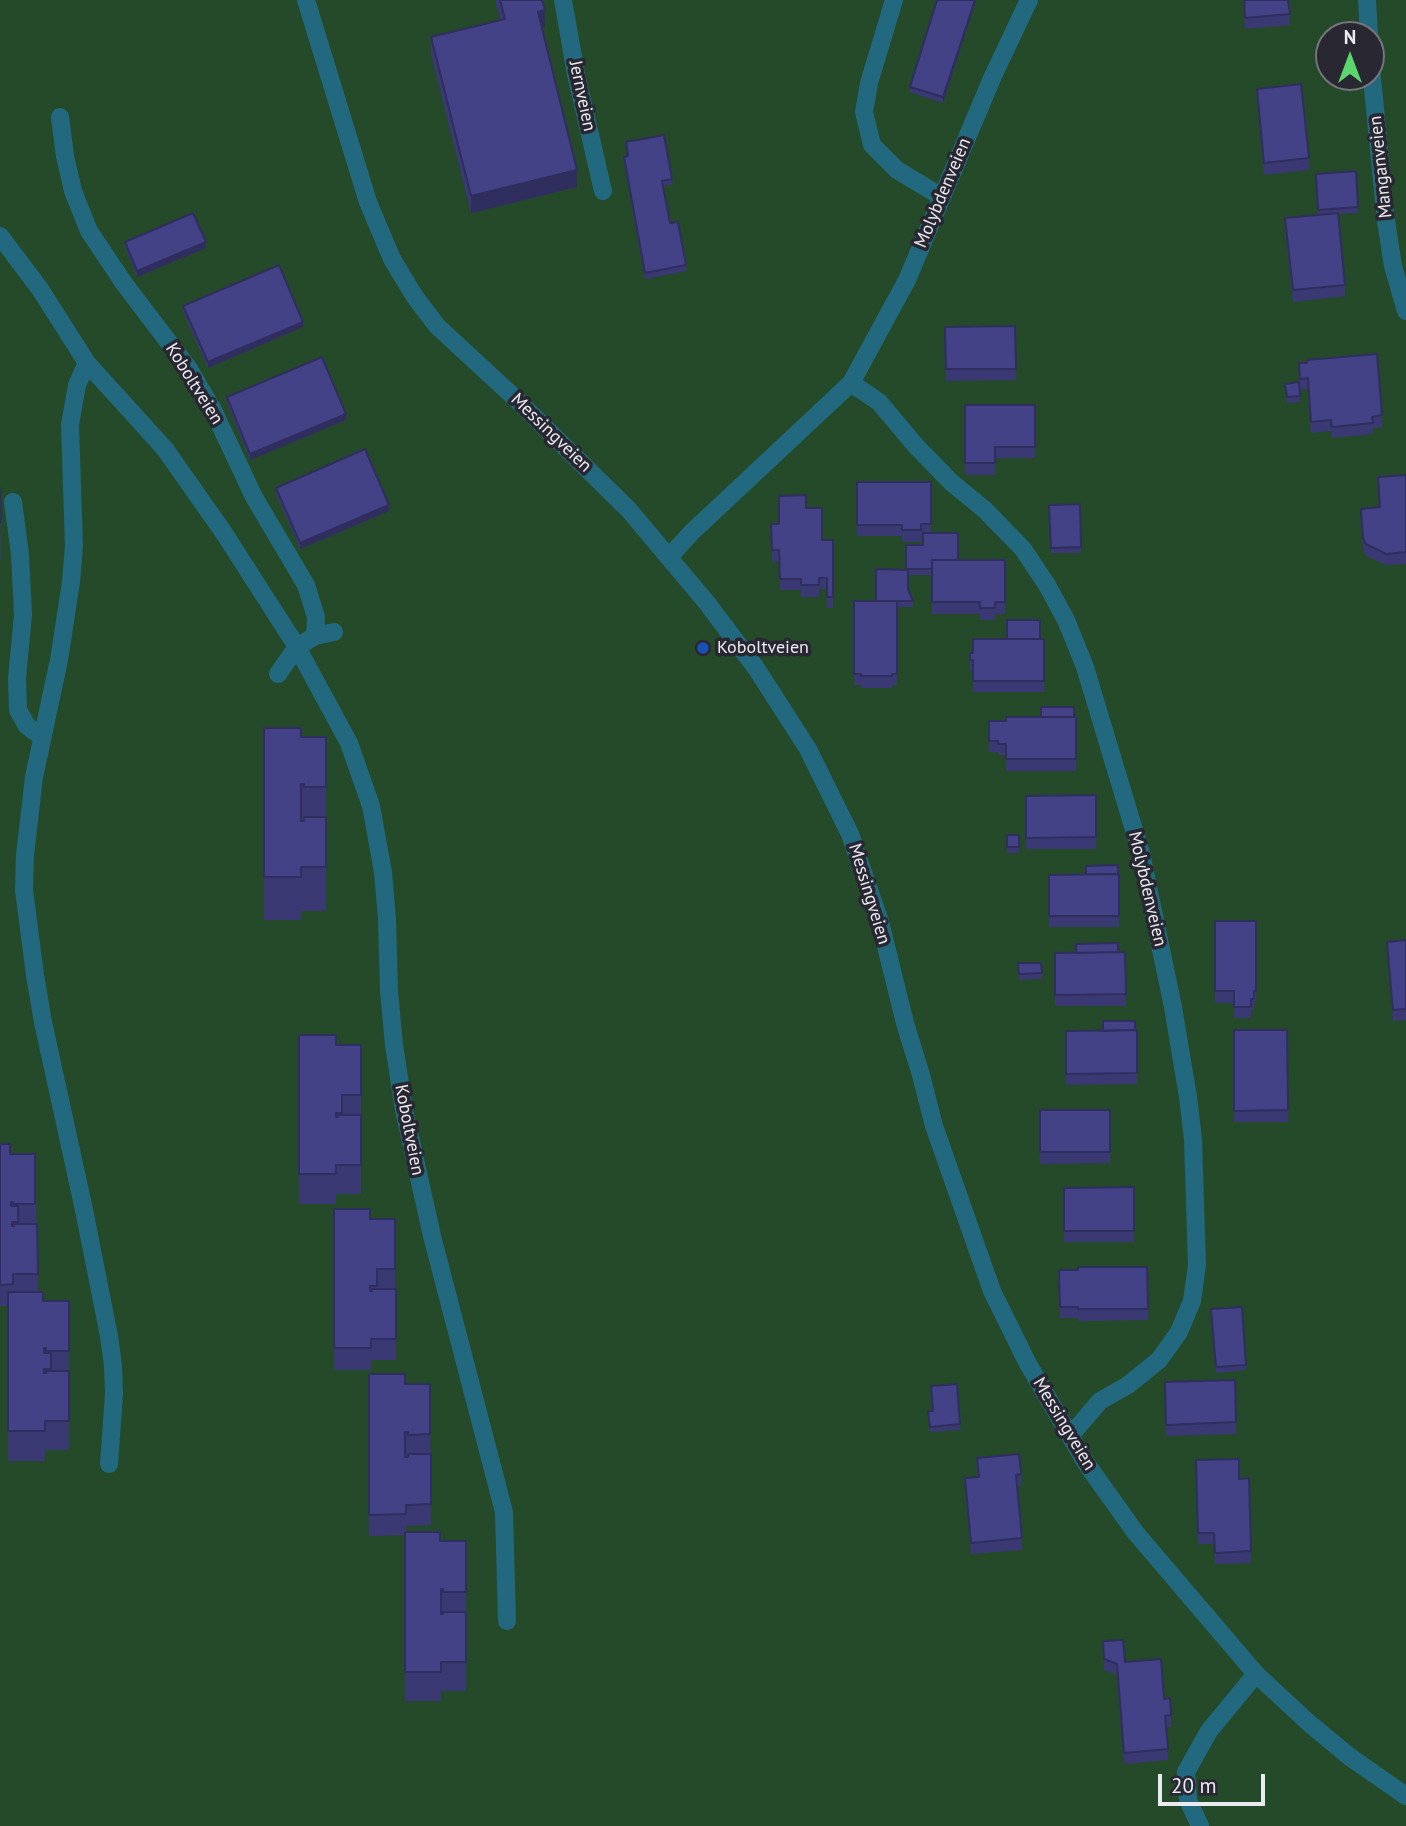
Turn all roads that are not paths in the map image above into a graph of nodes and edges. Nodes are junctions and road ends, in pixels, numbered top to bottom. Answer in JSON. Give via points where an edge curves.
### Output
{"nodes":[{"id":1,"x":306,"y":0,"type":"edge"},
{"id":2,"x":564,"y":0,"type":"edge"},
{"id":3,"x":894,"y":0,"type":"edge"},
{"id":4,"x":1029,"y":0,"type":"edge"},
{"id":5,"x":1367,"y":0,"type":"edge"},
{"id":6,"x":1368,"y":21,"type":"edge"},
{"id":7,"x":1373,"y":91,"type":"edge"},
{"id":8,"x":60,"y":117,"type":"dead end"},
{"id":9,"x":603,"y":191,"type":"dead end"},
{"id":10,"x":942,"y":197,"type":"junction"},
{"id":11,"x":0,"y":236,"type":"edge"},
{"id":12,"x":1400,"y":266,"type":"edge"},
{"id":13,"x":1406,"y":312,"type":"edge"},
{"id":14,"x":87,"y":363,"type":"junction"},
{"id":15,"x":851,"y":383,"type":"junction"},
{"id":16,"x":13,"y":502,"type":"dead end"},
{"id":17,"x":669,"y":558,"type":"junction"},
{"id":18,"x":334,"y":632,"type":"dead end"},
{"id":19,"x":314,"y":636,"type":"junction"},
{"id":20,"x":297,"y":648,"type":"junction"},
{"id":21,"x":278,"y":674,"type":"dead end"},
{"id":22,"x":42,"y":737,"type":"junction"},
{"id":23,"x":1070,"y":1436,"type":"junction"},
{"id":24,"x":109,"y":1464,"type":"dead end"},
{"id":25,"x":507,"y":1621,"type":"dead end"},
{"id":26,"x":1256,"y":1674,"type":"junction"},
{"id":27,"x":1406,"y":1796,"type":"edge"},
{"id":28,"x":1200,"y":1826,"type":"edge"}],
"edges":[{"from":1,"to":17,"type":"street","name":"Messingveien","via":[[368,202],[392,259],[415,297],[437,326],[629,510]]},
{"from":2,"to":9,"type":"street","name":"Jernveien"},
{"from":3,"to":10,"type":"street","via":[[864,112],[872,145],[897,170]]},
{"from":4,"to":10,"type":"street","name":"Molybdenveien"},
{"from":5,"to":6,"type":"street"},
{"from":7,"to":12,"type":"street","name":"Manganveien","via":[[1386,221]]},
{"from":8,"to":19,"type":"street","name":"Koboltveien","via":[[73,191],[89,231],[189,369],[213,410],[254,497],[306,585],[316,617]]},
{"from":10,"to":15,"type":"street","name":"Molybdenveien","via":[[907,280]]},
{"from":11,"to":14,"type":"street","name":"Koboltveien"},
{"from":12,"to":13,"type":"street","name":"Manganveien"},
{"from":14,"to":20,"type":"street","name":"Koboltveien","via":[[165,449]]},
{"from":14,"to":22,"type":"street","via":[[77,385],[70,425],[71,582],[60,660]]},
{"from":15,"to":17,"type":"street","name":"Molybdenveien"},
{"from":15,"to":23,"type":"street","name":"Molybdenveien","via":[[878,402],[915,446],[1023,549],[1047,585],[1084,667],[1141,853],[1188,1097],[1197,1265],[1192,1301],[1179,1332],[1159,1360],[1100,1401]]},
{"from":16,"to":22,"type":"street","via":[[23,615],[18,710],[27,726]]},
{"from":17,"to":23,"type":"street","name":"Messingveien","via":[[756,668],[808,749],[850,834],[880,922],[934,1126],[992,1291]]},
{"from":18,"to":19,"type":"street"},
{"from":19,"to":20,"type":"street"},
{"from":20,"to":21,"type":"street"},
{"from":20,"to":25,"type":"street","name":"Koboltveien","via":[[349,743],[371,806],[383,872],[389,991],[404,1110],[504,1512]]},
{"from":22,"to":24,"type":"street","via":[[24,890],[41,1010],[109,1336],[114,1393]]},
{"from":23,"to":26,"type":"street","name":"Messingveien","via":[[1135,1532]]},
{"from":26,"to":27,"type":"street","name":"Messingveien","via":[[1350,1757]]},
{"from":26,"to":28,"type":"street","via":[[1209,1731],[1186,1772],[1188,1800]]}]}
